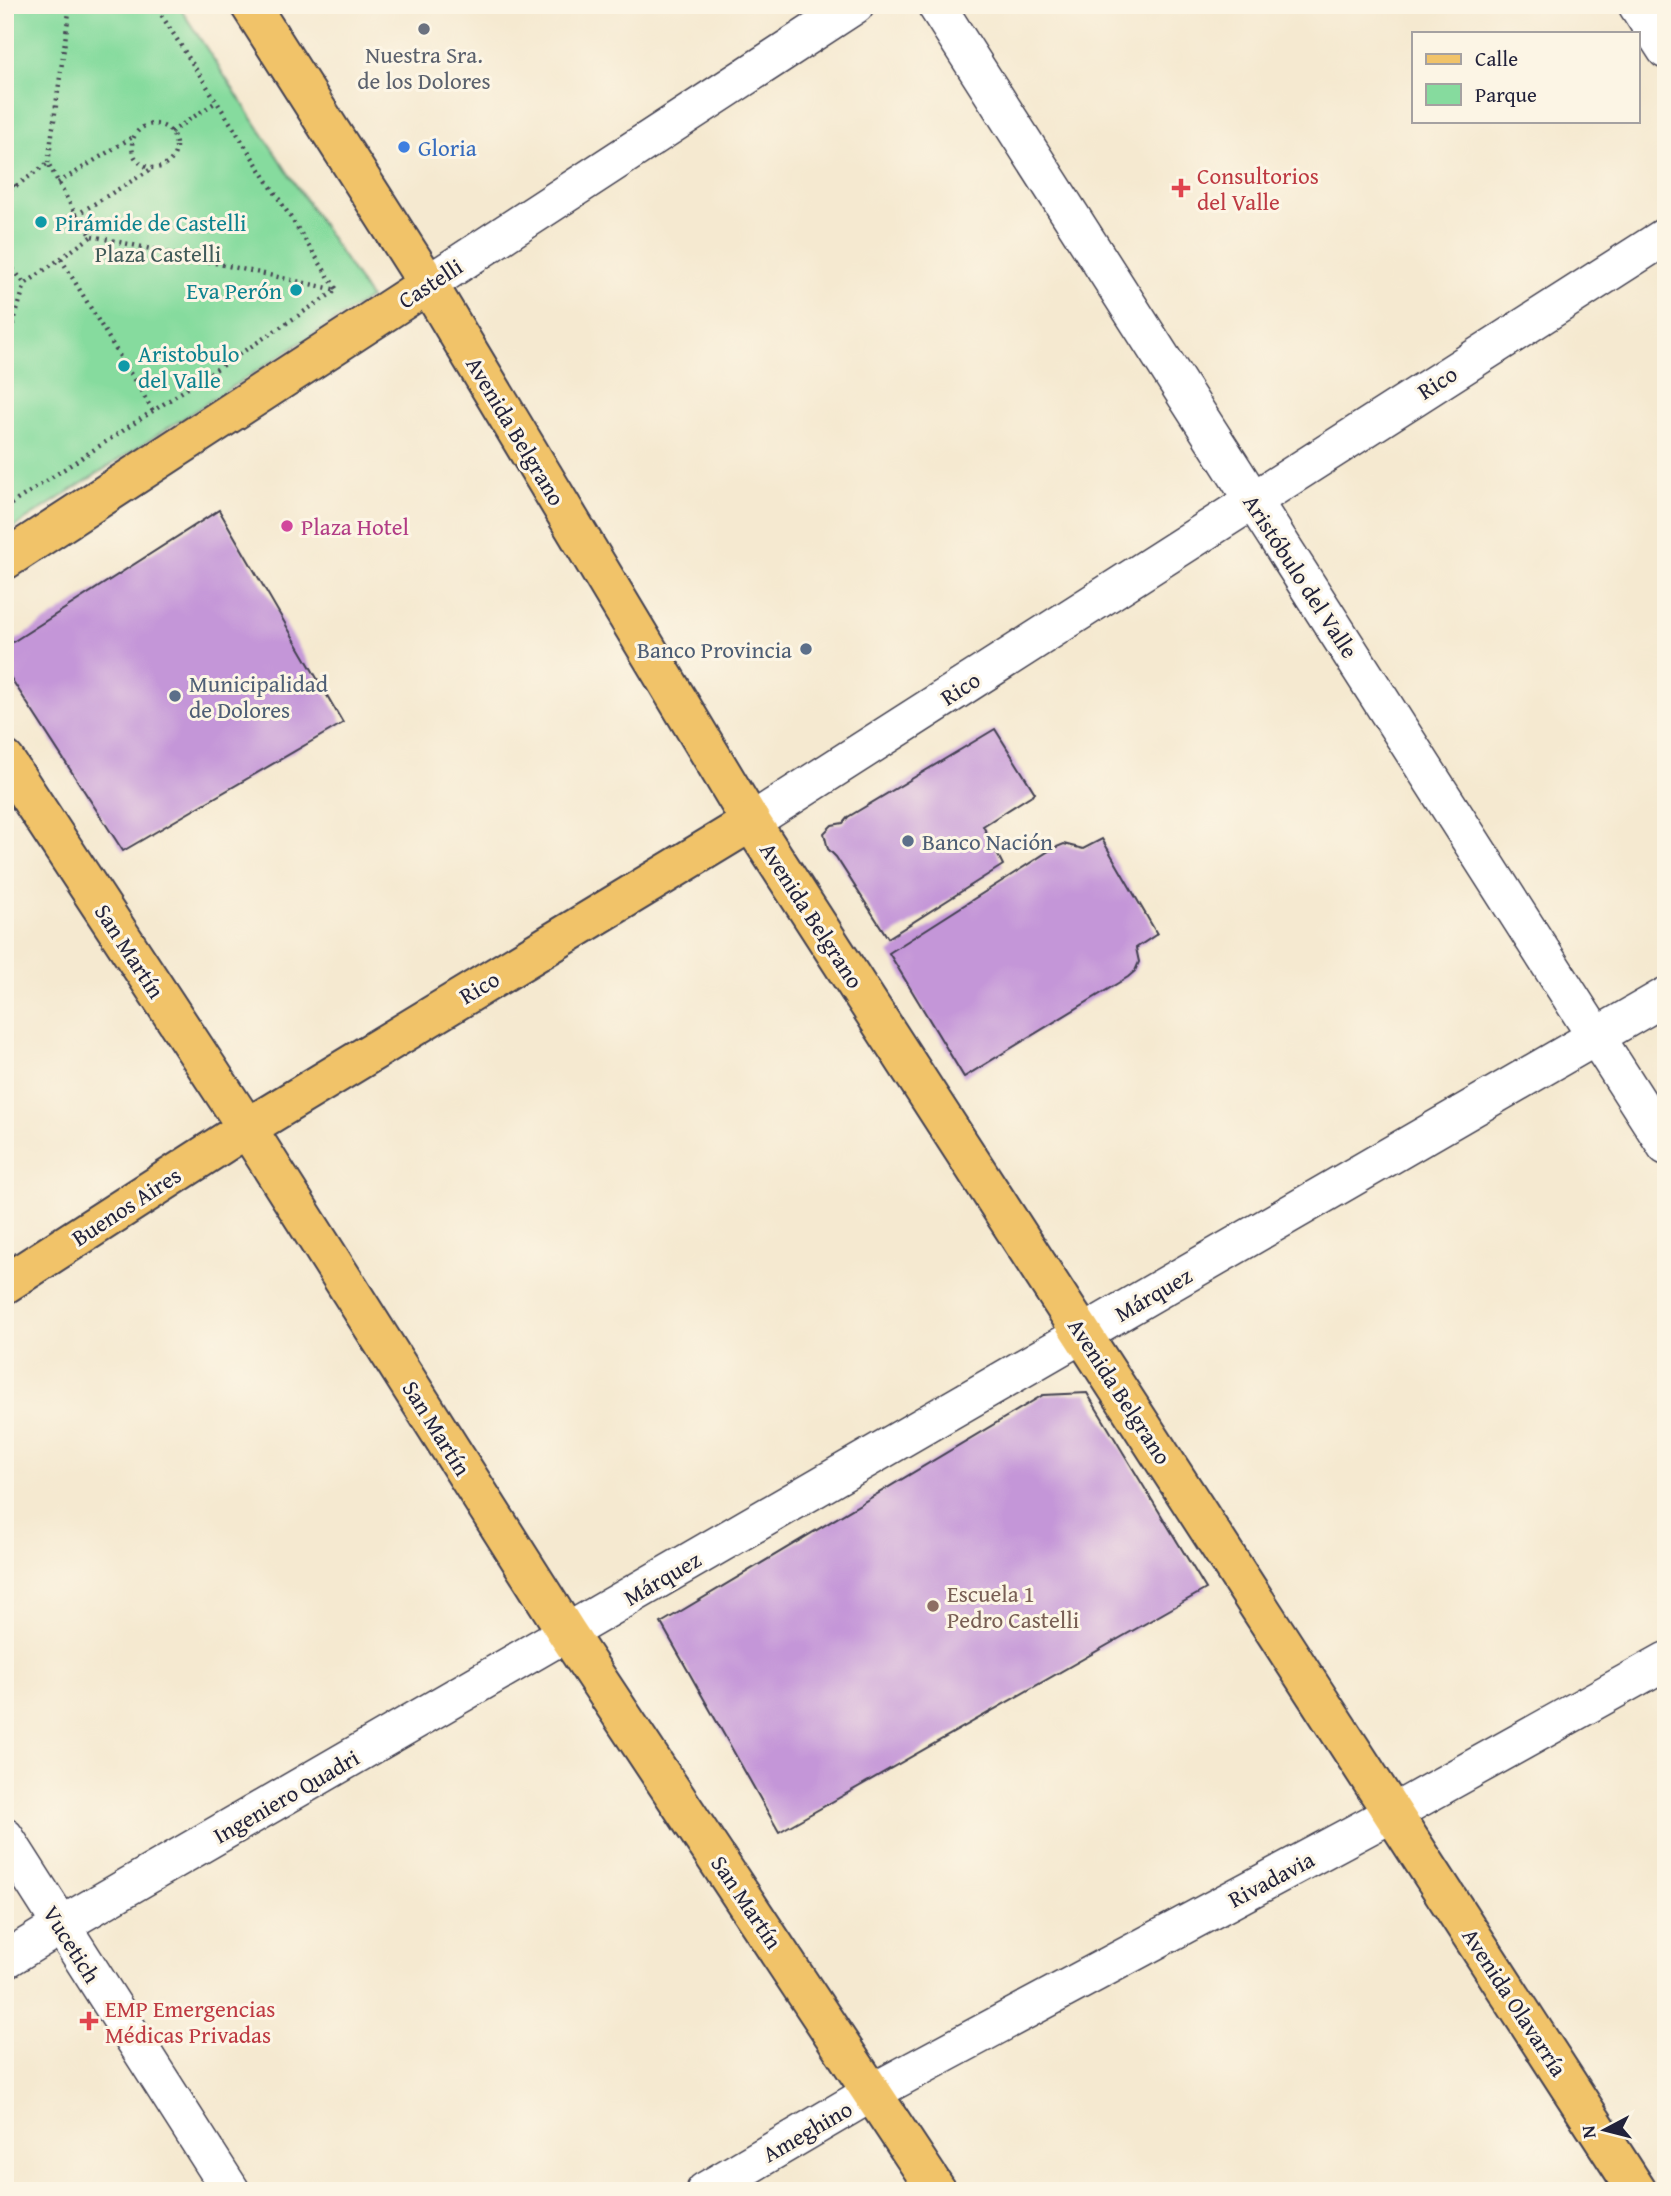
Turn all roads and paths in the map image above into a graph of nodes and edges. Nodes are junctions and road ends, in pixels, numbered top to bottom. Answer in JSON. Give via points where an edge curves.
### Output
{"nodes":[{"id":1,"x":70,"y":5,"type":"edge"},
{"id":2,"x":155,"y":5,"type":"edge"},
{"id":3,"x":250,"y":5,"type":"edge"},
{"id":4,"x":855,"y":5,"type":"edge"},
{"id":5,"x":936,"y":5,"type":"edge"},
{"id":6,"x":1637,"y":5,"type":"edge"},
{"id":7,"x":1666,"y":50,"type":"edge"},
{"id":8,"x":216,"y":102,"type":"junction"},
{"id":9,"x":171,"y":132,"type":"junction"},
{"id":10,"x":134,"y":136,"type":"junction"},
{"id":11,"x":48,"y":163,"type":"junction"},
{"id":12,"x":153,"y":168,"type":"junction"},
{"id":13,"x":5,"y":174,"type":"edge"},
{"id":14,"x":58,"y":183,"type":"junction"},
{"id":15,"x":15,"y":187,"type":"junction"},
{"id":16,"x":5,"y":194,"type":"edge"},
{"id":17,"x":76,"y":215,"type":"junction"},
{"id":18,"x":92,"y":236,"type":"junction"},
{"id":19,"x":1666,"y":236,"type":"edge"},
{"id":20,"x":61,"y":260,"type":"junction"},
{"id":21,"x":6,"y":263,"type":"edge"},
{"id":22,"x":25,"y":284,"type":"junction"},
{"id":23,"x":428,"y":284,"type":"junction"},
{"id":24,"x":337,"y":290,"type":"junction"},
{"id":25,"x":5,"y":351,"type":"edge"},
{"id":26,"x":153,"y":411,"type":"junction"},
{"id":27,"x":1252,"y":500,"type":"junction"},
{"id":28,"x":5,"y":508,"type":"edge"},
{"id":29,"x":5,"y":560,"type":"edge"},
{"id":30,"x":5,"y":760,"type":"edge"},
{"id":31,"x":751,"y":822,"type":"junction"},
{"id":32,"x":1666,"y":996,"type":"edge"},
{"id":33,"x":1595,"y":1036,"type":"junction"},
{"id":34,"x":247,"y":1128,"type":"junction"},
{"id":35,"x":1666,"y":1146,"type":"edge"},
{"id":36,"x":5,"y":1284,"type":"edge"},
{"id":37,"x":1084,"y":1335,"type":"junction"},
{"id":38,"x":567,"y":1633,"type":"junction"},
{"id":39,"x":1666,"y":1661,"type":"edge"},
{"id":40,"x":1393,"y":1813,"type":"junction"},
{"id":41,"x":5,"y":1838,"type":"edge"},
{"id":42,"x":60,"y":1926,"type":"junction"},
{"id":43,"x":5,"y":1960,"type":"edge"},
{"id":44,"x":873,"y":2092,"type":"junction"},
{"id":45,"x":231,"y":2191,"type":"edge"},
{"id":46,"x":705,"y":2191,"type":"edge"},
{"id":47,"x":937,"y":2191,"type":"edge"},
{"id":48,"x":1637,"y":2191,"type":"edge"}],
"edges":[{"from":1,"to":11,"type":"path"},
{"from":2,"to":8,"type":"path"},
{"from":3,"to":23,"type":"main road","name":"Avenida Belgrano"},
{"from":4,"to":23,"type":"street","name":"Castelli"},
{"from":5,"to":27,"type":"street","name":"Aristóbulo del Valle"},
{"from":6,"to":7,"type":"street"},
{"from":8,"to":9,"type":"path"},
{"from":8,"to":24,"type":"path"},
{"from":9,"to":10,"type":"path","via":[[151,125]]},
{"from":9,"to":12,"type":"path","via":[[176,145],[172,159]]},
{"from":10,"to":12,"type":"path","via":[[135,157]]},
{"from":10,"to":14,"type":"path"},
{"from":11,"to":14,"type":"path"},
{"from":11,"to":15,"type":"path"},
{"from":12,"to":17,"type":"path"},
{"from":13,"to":15,"type":"path"},
{"from":14,"to":17,"type":"path"},
{"from":15,"to":16,"type":"path"},
{"from":17,"to":18,"type":"path"},
{"from":18,"to":20,"type":"path"},
{"from":18,"to":24,"type":"path"},
{"from":19,"to":27,"type":"street","name":"Rico"},
{"from":20,"to":22,"type":"path"},
{"from":20,"to":26,"type":"path"},
{"from":21,"to":22,"type":"path"},
{"from":22,"to":25,"type":"path"},
{"from":23,"to":29,"type":"main road","name":"Castelli"},
{"from":23,"to":31,"type":"main road","name":"Avenida Belgrano"},
{"from":24,"to":26,"type":"path"},
{"from":26,"to":28,"type":"path"},
{"from":27,"to":31,"type":"street","name":"Rico"},
{"from":27,"to":33,"type":"street","name":"Aristóbulo del Valle"},
{"from":30,"to":34,"type":"main road","name":"San Martín"},
{"from":31,"to":34,"type":"main road","name":"Rico"},
{"from":31,"to":37,"type":"main road","name":"Avenida Belgrano"},
{"from":32,"to":33,"type":"street","name":"Márquez"},
{"from":33,"to":35,"type":"street","name":"Aristóbulo del Valle"},
{"from":33,"to":37,"type":"street","name":"Márquez"},
{"from":34,"to":36,"type":"main road","name":"Buenos Aires"},
{"from":34,"to":38,"type":"main road","name":"San Martín"},
{"from":37,"to":38,"type":"street","name":"Márquez"},
{"from":37,"to":40,"type":"main road","name":"Avenida Belgrano"},
{"from":38,"to":42,"type":"street","name":"Ingeniero Quadri"},
{"from":38,"to":44,"type":"main road","name":"San Martín"},
{"from":39,"to":40,"type":"street","name":"Rivadavia"},
{"from":40,"to":44,"type":"street","name":"Rivadavia"},
{"from":40,"to":48,"type":"main road","name":"Avenida Olavarría"},
{"from":41,"to":42,"type":"street","name":"Vucetich"},
{"from":42,"to":43,"type":"street","name":"Ingeniero Quadri"},
{"from":42,"to":45,"type":"street","name":"Vucetich"},
{"from":44,"to":46,"type":"street","name":"Ameghino"},
{"from":44,"to":47,"type":"main road","name":"San Martín"}]}
